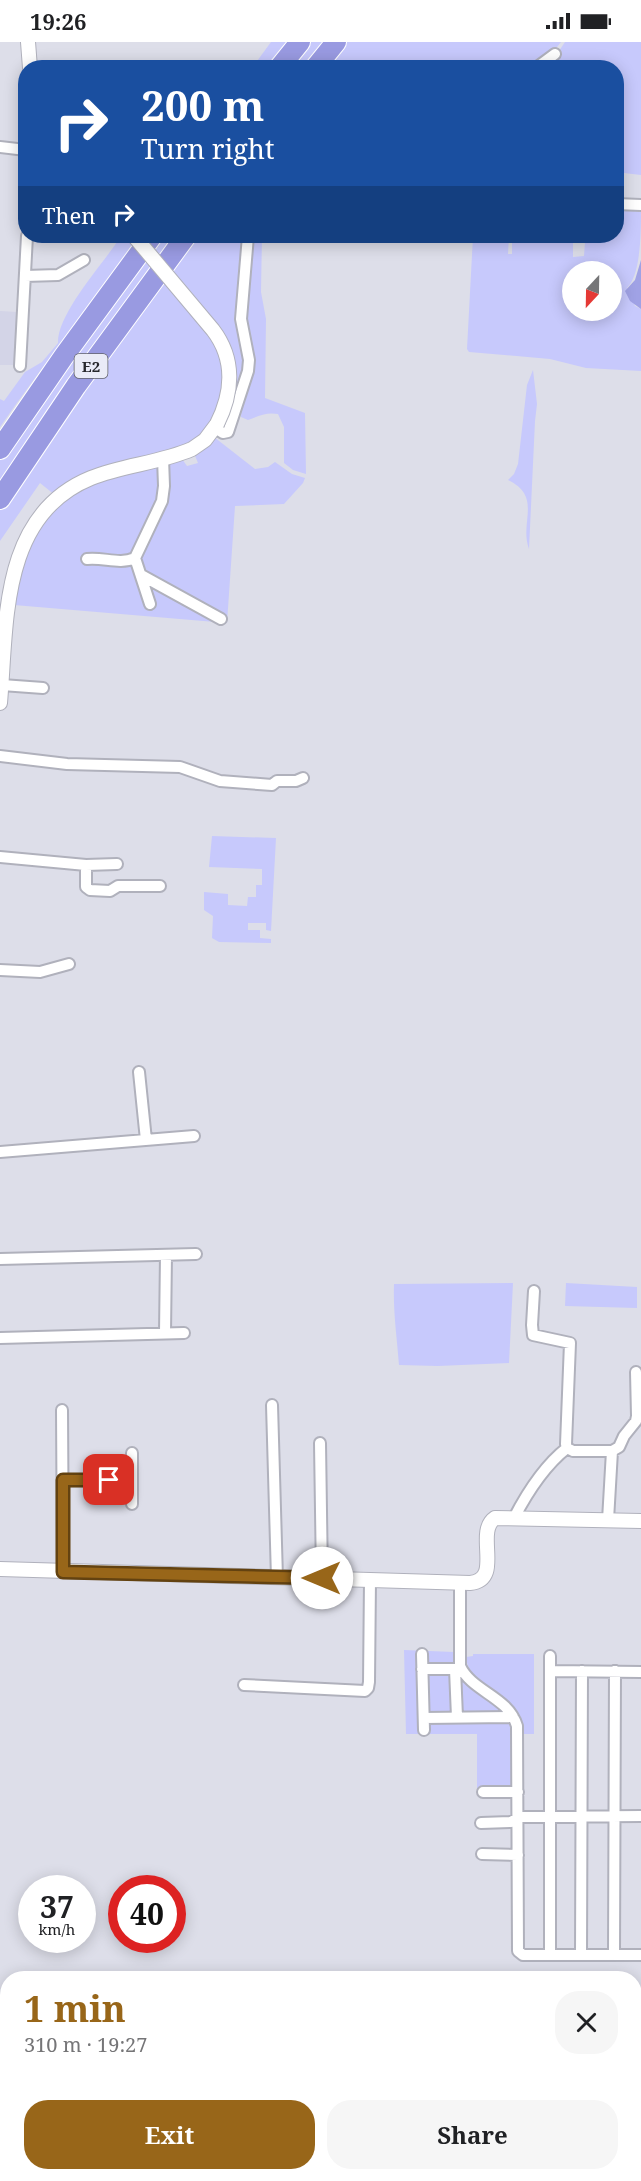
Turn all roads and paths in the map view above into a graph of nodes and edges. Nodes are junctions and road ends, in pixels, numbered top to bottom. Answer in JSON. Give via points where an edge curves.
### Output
{"nodes":[{"id":1,"x":28,"y":42,"type":"edge"},
{"id":2,"x":300,"y":42,"type":"edge"},
{"id":3,"x":336,"y":42,"type":"edge"},
{"id":4,"x":555,"y":54,"type":"dead end"},
{"id":5,"x":29,"y":60,"type":"edge"},
{"id":6,"x":285,"y":60,"type":"edge"},
{"id":7,"x":321,"y":60,"type":"edge"},
{"id":8,"x":547,"y":60,"type":"edge"},
{"id":9,"x":0,"y":147,"type":"edge"},
{"id":10,"x":18,"y":149,"type":"edge"},
{"id":11,"x":624,"y":204,"type":"edge"},
{"id":12,"x":641,"y":205,"type":"edge"},
{"id":13,"x":27,"y":243,"type":"edge"},
{"id":14,"x":140,"y":243,"type":"edge"},
{"id":15,"x":147,"y":243,"type":"edge"},
{"id":16,"x":181,"y":243,"type":"edge"},
{"id":17,"x":247,"y":243,"type":"edge"},
{"id":18,"x":84,"y":260,"type":"dead end"},
{"id":19,"x":25,"y":276,"type":"junction"},
{"id":20,"x":93,"y":316,"type":"junction"},
{"id":21,"x":20,"y":366,"type":"dead end"},
{"id":22,"x":216,"y":426,"type":"junction"},
{"id":23,"x":0,"y":437,"type":"edge"},
{"id":24,"x":0,"y":449,"type":"edge"},
{"id":25,"x":163,"y":458,"type":"junction"},
{"id":26,"x":0,"y":499,"type":"edge"},
{"id":27,"x":135,"y":558,"type":"junction"},
{"id":28,"x":87,"y":559,"type":"dead end"},
{"id":29,"x":141,"y":575,"type":"junction"},
{"id":30,"x":150,"y":604,"type":"dead end"},
{"id":31,"x":221,"y":619,"type":"dead end"},
{"id":32,"x":2,"y":685,"type":"junction"},
{"id":33,"x":43,"y":688,"type":"dead end"},
{"id":34,"x":0,"y":703,"type":"edge"},
{"id":35,"x":0,"y":756,"type":"edge"},
{"id":36,"x":303,"y":778,"type":"dead end"},
{"id":37,"x":0,"y":857,"type":"edge"},
{"id":38,"x":117,"y":864,"type":"dead end"},
{"id":39,"x":86,"y":865,"type":"junction"},
{"id":40,"x":160,"y":886,"type":"dead end"},
{"id":41,"x":69,"y":964,"type":"dead end"},
{"id":42,"x":0,"y":970,"type":"edge"},
{"id":43,"x":139,"y":1072,"type":"dead end"},
{"id":44,"x":194,"y":1136,"type":"dead end"},
{"id":45,"x":146,"y":1140,"type":"junction"},
{"id":46,"x":0,"y":1152,"type":"edge"},
{"id":47,"x":196,"y":1254,"type":"dead end"},
{"id":48,"x":166,"y":1255,"type":"junction"},
{"id":49,"x":0,"y":1259,"type":"edge"},
{"id":50,"x":534,"y":1291,"type":"dead end"},
{"id":51,"x":165,"y":1333,"type":"junction"},
{"id":52,"x":184,"y":1333,"type":"dead end"},
{"id":53,"x":0,"y":1338,"type":"edge"},
{"id":54,"x":636,"y":1372,"type":"dead end"},
{"id":55,"x":272,"y":1405,"type":"dead end"},
{"id":56,"x":62,"y":1410,"type":"dead end"},
{"id":57,"x":320,"y":1443,"type":"dead end"},
{"id":58,"x":567,"y":1448,"type":"junction"},
{"id":59,"x":612,"y":1451,"type":"junction"},
{"id":60,"x":132,"y":1454,"type":"dead end"},
{"id":61,"x":63,"y":1480,"type":"junction"},
{"id":62,"x":132,"y":1481,"type":"junction"},
{"id":63,"x":132,"y":1504,"type":"dead end"},
{"id":64,"x":514,"y":1518,"type":"junction"},
{"id":65,"x":608,"y":1520,"type":"junction"},
{"id":66,"x":641,"y":1521,"type":"edge"},
{"id":67,"x":0,"y":1569,"type":"edge"},
{"id":68,"x":63,"y":1572,"type":"junction"},
{"id":69,"x":278,"y":1578,"type":"junction"},
{"id":70,"x":322,"y":1578,"type":"junction"},
{"id":71,"x":370,"y":1580,"type":"junction"},
{"id":72,"x":460,"y":1583,"type":"junction"},
{"id":73,"x":422,"y":1654,"type":"dead end"},
{"id":74,"x":550,"y":1656,"type":"dead end"},
{"id":75,"x":422,"y":1669,"type":"junction"},
{"id":76,"x":458,"y":1669,"type":"junction"},
{"id":77,"x":551,"y":1671,"type":"junction"},
{"id":78,"x":582,"y":1671,"type":"junction"},
{"id":79,"x":615,"y":1671,"type":"junction"},
{"id":80,"x":641,"y":1672,"type":"edge"},
{"id":81,"x":244,"y":1684,"type":"dead end"},
{"id":82,"x":457,"y":1717,"type":"junction"},
{"id":83,"x":513,"y":1717,"type":"junction"},
{"id":84,"x":424,"y":1718,"type":"junction"},
{"id":85,"x":424,"y":1730,"type":"dead end"},
{"id":86,"x":483,"y":1792,"type":"dead end"},
{"id":87,"x":518,"y":1792,"type":"junction"},
{"id":88,"x":641,"y":1816,"type":"edge"},
{"id":89,"x":519,"y":1817,"type":"junction"},
{"id":90,"x":550,"y":1817,"type":"junction"},
{"id":91,"x":582,"y":1817,"type":"junction"},
{"id":92,"x":615,"y":1817,"type":"junction"},
{"id":93,"x":481,"y":1823,"type":"dead end"},
{"id":94,"x":482,"y":1854,"type":"dead end"},
{"id":95,"x":518,"y":1855,"type":"junction"},
{"id":96,"x":550,"y":1955,"type":"junction"},
{"id":97,"x":581,"y":1955,"type":"junction"},
{"id":98,"x":614,"y":1955,"type":"junction"},
{"id":99,"x":641,"y":1955,"type":"edge"}],
"edges":[{"from":1,"to":5,"type":"street"},
{"from":2,"to":6,"type":"highway"},
{"from":3,"to":7,"type":"highway"},
{"from":4,"to":8,"type":"street"},
{"from":9,"to":10,"type":"street"},
{"from":11,"to":12,"type":"street"},
{"from":13,"to":19,"type":"street"},
{"from":14,"to":22,"type":"street","bridge":true,"via":[[223,345],[230,383],[227,402]]},
{"from":15,"to":20,"type":"highway","number":"E2"},
{"from":16,"to":26,"type":"highway","number":"E2","via":[[76,386]]},
{"from":17,"to":22,"type":"street","via":[[241,319],[248,371],[229,430],[225,433]]},
{"from":18,"to":19,"type":"street","via":[[58,275]]},
{"from":19,"to":21,"type":"street"},
{"from":20,"to":23,"type":"highway","via":[[51,362]]},
{"from":20,"to":24,"type":"highway","number":"E2"},
{"from":22,"to":25,"type":"street","via":[[198,446]]},
{"from":25,"to":27,"type":"street","via":[[162,501]]},
{"from":25,"to":32,"type":"street","via":[[101,474],[79,484],[56,500],[36,522],[21,551],[10,587]]},
{"from":27,"to":28,"type":"street","via":[[118,562]]},
{"from":27,"to":29,"type":"street"},
{"from":29,"to":30,"type":"street"},
{"from":29,"to":31,"type":"street"},
{"from":32,"to":33,"type":"street"},
{"from":32,"to":34,"type":"street"},
{"from":35,"to":36,"type":"street","via":[[67,764],[185,768],[226,782],[272,785]]},
{"from":37,"to":39,"type":"street"},
{"from":38,"to":39,"type":"street"},
{"from":39,"to":40,"type":"street","via":[[88,890]]},
{"from":41,"to":42,"type":"street","via":[[40,972]]},
{"from":43,"to":45,"type":"street"},
{"from":44,"to":45,"type":"street"},
{"from":45,"to":46,"type":"street"},
{"from":47,"to":48,"type":"street"},
{"from":48,"to":49,"type":"street"},
{"from":48,"to":51,"type":"street"},
{"from":50,"to":58,"type":"street","via":[[533,1335],[570,1342]]},
{"from":51,"to":52,"type":"street"},
{"from":51,"to":53,"type":"street"},
{"from":54,"to":59,"type":"street","via":[[636,1421]]},
{"from":55,"to":69,"type":"street"},
{"from":56,"to":61,"type":"street"},
{"from":57,"to":70,"type":"street"},
{"from":58,"to":59,"type":"street"},
{"from":58,"to":64,"type":"street","via":[[549,1463]]},
{"from":59,"to":65,"type":"street"},
{"from":60,"to":62,"type":"street"},
{"from":61,"to":62,"type":"street"},
{"from":61,"to":68,"type":"street"},
{"from":62,"to":63,"type":"street"},
{"from":64,"to":65,"type":"street"},
{"from":64,"to":72,"type":"street","via":[[490,1520],[484,1577],[476,1583]]},
{"from":65,"to":66,"type":"street"},
{"from":67,"to":68,"type":"street"},
{"from":68,"to":69,"type":"street"},
{"from":69,"to":70,"type":"street"},
{"from":70,"to":71,"type":"street"},
{"from":71,"to":72,"type":"street"},
{"from":71,"to":81,"type":"street","via":[[368,1688],[364,1691]]},
{"from":72,"to":76,"type":"street"},
{"from":73,"to":75,"type":"street"},
{"from":74,"to":77,"type":"street"},
{"from":75,"to":76,"type":"street"},
{"from":75,"to":84,"type":"street"},
{"from":76,"to":82,"type":"street"},
{"from":76,"to":83,"type":"street","via":[[505,1706]]},
{"from":77,"to":78,"type":"street"},
{"from":77,"to":90,"type":"street"},
{"from":78,"to":79,"type":"street"},
{"from":78,"to":91,"type":"street"},
{"from":79,"to":80,"type":"street"},
{"from":79,"to":92,"type":"street"},
{"from":82,"to":83,"type":"street"},
{"from":82,"to":84,"type":"street"},
{"from":83,"to":87,"type":"street","via":[[517,1731]]},
{"from":84,"to":85,"type":"street"},
{"from":86,"to":87,"type":"street"},
{"from":87,"to":89,"type":"street"},
{"from":88,"to":92,"type":"street"},
{"from":89,"to":90,"type":"street"},
{"from":89,"to":93,"type":"street","via":[[511,1822]]},
{"from":89,"to":95,"type":"street"},
{"from":90,"to":91,"type":"street"},
{"from":90,"to":96,"type":"street"},
{"from":91,"to":92,"type":"street"},
{"from":91,"to":97,"type":"street"},
{"from":92,"to":98,"type":"street"},
{"from":94,"to":95,"type":"street"},
{"from":95,"to":96,"type":"street","via":[[518,1951]]},
{"from":96,"to":97,"type":"street"},
{"from":97,"to":98,"type":"street"},
{"from":98,"to":99,"type":"street"}]}
